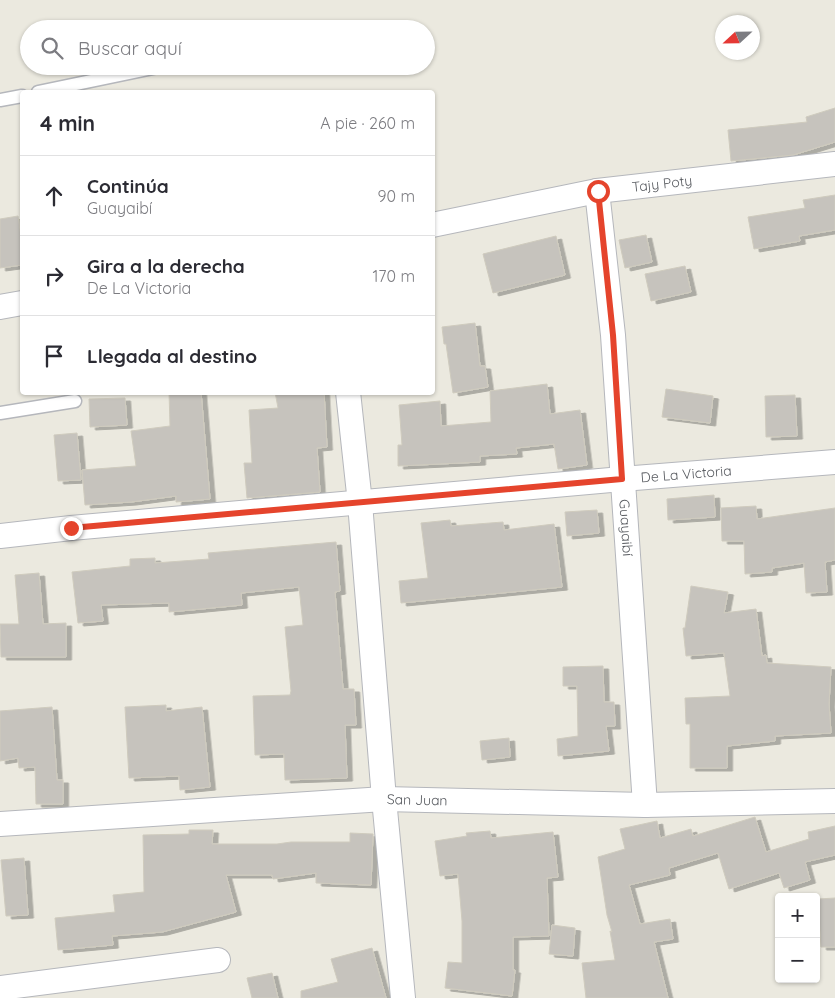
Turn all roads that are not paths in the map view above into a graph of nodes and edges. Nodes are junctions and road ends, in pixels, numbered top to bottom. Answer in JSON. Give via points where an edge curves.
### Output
{"nodes":[{"id":1,"x":120,"y":75,"type":"edge"},
{"id":2,"x":48,"y":90,"type":"edge"},
{"id":3,"x":20,"y":96,"type":"edge"},
{"id":4,"x":0,"y":100,"type":"edge"},
{"id":5,"x":835,"y":164,"type":"edge"},
{"id":6,"x":598,"y":191,"type":"junction"},
{"id":7,"x":435,"y":224,"type":"edge"},
{"id":8,"x":20,"y":303,"type":"edge"},
{"id":9,"x":0,"y":307,"type":"edge"},
{"id":10,"x":348,"y":395,"type":"edge"},
{"id":11,"x":75,"y":401,"type":"dead end"},
{"id":12,"x":0,"y":413,"type":"edge"},
{"id":13,"x":835,"y":462,"type":"edge"},
{"id":14,"x":622,"y":479,"type":"junction"},
{"id":15,"x":360,"y":503,"type":"junction"},
{"id":16,"x":0,"y":536,"type":"edge"},
{"id":17,"x":384,"y":799,"type":"junction"},
{"id":18,"x":835,"y":800,"type":"edge"},
{"id":19,"x":645,"y":805,"type":"junction"},
{"id":20,"x":0,"y":824,"type":"edge"},
{"id":21,"x":218,"y":960,"type":"dead end"},
{"id":22,"x":12,"y":990,"type":"edge"},
{"id":23,"x":403,"y":998,"type":"edge"}],
"edges":[{"from":1,"to":2,"type":"lane"},
{"from":3,"to":4,"type":"lane"},
{"from":5,"to":6,"type":"street","name":"Tajy Poty"},
{"from":6,"to":7,"type":"street","name":"Tajy Poty"},
{"from":6,"to":14,"type":"street","name":"Guayaibí","via":[[613,335]]},
{"from":8,"to":9,"type":"street"},
{"from":10,"to":15,"type":"street"},
{"from":11,"to":12,"type":"lane"},
{"from":13,"to":14,"type":"street","name":"De La Victoria"},
{"from":14,"to":15,"type":"street","name":"De La Victoria"},
{"from":14,"to":19,"type":"street","name":"Guayaibí"},
{"from":15,"to":16,"type":"street","name":"De La Victoria"},
{"from":15,"to":17,"type":"street"},
{"from":17,"to":19,"type":"street","name":"San Juan"},
{"from":17,"to":20,"type":"street","name":"San Juan"},
{"from":17,"to":23,"type":"street"},
{"from":18,"to":19,"type":"street","name":"San Juan"},
{"from":21,"to":22,"type":"street"}]}
